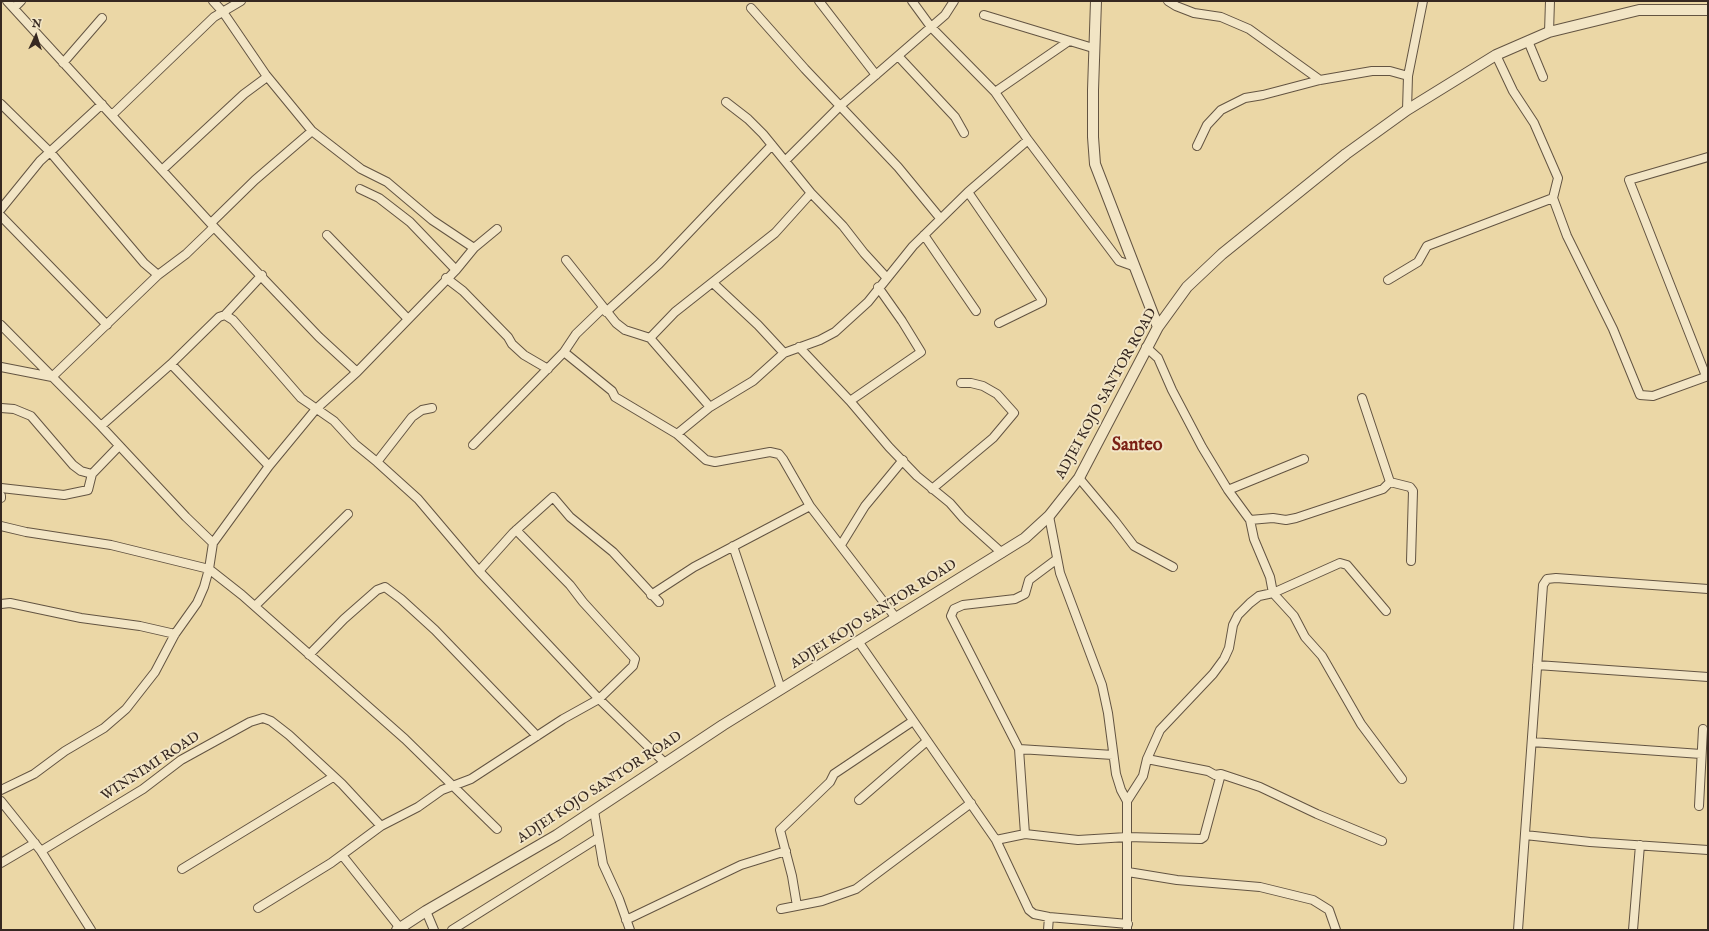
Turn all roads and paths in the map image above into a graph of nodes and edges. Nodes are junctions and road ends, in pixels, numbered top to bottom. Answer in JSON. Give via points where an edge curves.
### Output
{"nodes":[{"id":1,"x":7,"y":1,"type":"edge"},
{"id":2,"x":21,"y":1,"type":"edge"},
{"id":3,"x":213,"y":1,"type":"edge"},
{"id":4,"x":241,"y":1,"type":"edge"},
{"id":5,"x":819,"y":1,"type":"edge"},
{"id":6,"x":912,"y":1,"type":"edge"},
{"id":7,"x":954,"y":1,"type":"edge"},
{"id":8,"x":1096,"y":1,"type":"edge"},
{"id":9,"x":1168,"y":1,"type":"edge"},
{"id":10,"x":1423,"y":1,"type":"edge"},
{"id":11,"x":1550,"y":1,"type":"edge"},
{"id":12,"x":14,"y":8,"type":"junction"},
{"id":13,"x":751,"y":8,"type":"dead end"},
{"id":14,"x":1708,"y":10,"type":"edge"},
{"id":15,"x":223,"y":12,"type":"junction"},
{"id":16,"x":984,"y":15,"type":"dead end"},
{"id":17,"x":102,"y":18,"type":"dead end"},
{"id":18,"x":931,"y":27,"type":"junction"},
{"id":19,"x":1549,"y":32,"type":"junction"},
{"id":20,"x":1069,"y":41,"type":"junction"},
{"id":21,"x":1528,"y":41,"type":"junction"},
{"id":22,"x":1094,"y":48,"type":"junction"},
{"id":23,"x":1496,"y":56,"type":"junction"},
{"id":24,"x":899,"y":57,"type":"junction"},
{"id":25,"x":63,"y":63,"type":"junction"},
{"id":26,"x":876,"y":75,"type":"junction"},
{"id":27,"x":1408,"y":76,"type":"junction"},
{"id":28,"x":267,"y":77,"type":"junction"},
{"id":29,"x":1543,"y":77,"type":"dead end"},
{"id":30,"x":1320,"y":80,"type":"junction"},
{"id":31,"x":995,"y":92,"type":"junction"},
{"id":32,"x":726,"y":102,"type":"dead end"},
{"id":33,"x":1,"y":104,"type":"edge"},
{"id":34,"x":102,"y":104,"type":"junction"},
{"id":35,"x":840,"y":106,"type":"junction"},
{"id":36,"x":1407,"y":110,"type":"junction"},
{"id":37,"x":112,"y":116,"type":"junction"},
{"id":38,"x":312,"y":131,"type":"junction"},
{"id":39,"x":964,"y":133,"type":"dead end"},
{"id":40,"x":1028,"y":140,"type":"junction"},
{"id":41,"x":772,"y":145,"type":"junction"},
{"id":42,"x":1196,"y":146,"type":"dead end"},
{"id":43,"x":51,"y":153,"type":"junction"},
{"id":44,"x":1708,"y":157,"type":"edge"},
{"id":45,"x":785,"y":161,"type":"junction"},
{"id":46,"x":162,"y":170,"type":"junction"},
{"id":47,"x":360,"y":189,"type":"dead end"},
{"id":48,"x":968,"y":192,"type":"junction"},
{"id":49,"x":811,"y":193,"type":"junction"},
{"id":50,"x":1553,"y":198,"type":"junction"},
{"id":51,"x":1,"y":209,"type":"edge"},
{"id":52,"x":1,"y":216,"type":"edge"},
{"id":53,"x":940,"y":218,"type":"junction"},
{"id":54,"x":213,"y":225,"type":"junction"},
{"id":55,"x":497,"y":229,"type":"dead end"},
{"id":56,"x":327,"y":235,"type":"dead end"},
{"id":57,"x":924,"y":235,"type":"junction"},
{"id":58,"x":474,"y":248,"type":"junction"},
{"id":59,"x":566,"y":260,"type":"dead end"},
{"id":60,"x":1133,"y":266,"type":"junction"},
{"id":61,"x":456,"y":270,"type":"junction"},
{"id":62,"x":158,"y":275,"type":"junction"},
{"id":63,"x":262,"y":275,"type":"junction"},
{"id":64,"x":886,"y":277,"type":"junction"},
{"id":65,"x":446,"y":278,"type":"junction"},
{"id":66,"x":1388,"y":280,"type":"dead end"},
{"id":67,"x":713,"y":283,"type":"junction"},
{"id":68,"x":878,"y":287,"type":"junction"},
{"id":69,"x":604,"y":310,"type":"junction"},
{"id":70,"x":976,"y":311,"type":"dead end"},
{"id":71,"x":225,"y":315,"type":"junction"},
{"id":72,"x":407,"y":318,"type":"junction"},
{"id":73,"x":999,"y":323,"type":"dead end"},
{"id":74,"x":1,"y":325,"type":"edge"},
{"id":75,"x":107,"y":325,"type":"junction"},
{"id":76,"x":1158,"y":327,"type":"junction"},
{"id":77,"x":650,"y":338,"type":"junction"},
{"id":78,"x":799,"y":347,"type":"junction"},
{"id":79,"x":1146,"y":347,"type":"junction"},
{"id":80,"x":564,"y":352,"type":"junction"},
{"id":81,"x":784,"y":353,"type":"junction"},
{"id":82,"x":171,"y":364,"type":"junction"},
{"id":83,"x":1,"y":366,"type":"edge"},
{"id":84,"x":548,"y":369,"type":"junction"},
{"id":85,"x":357,"y":372,"type":"junction"},
{"id":86,"x":1707,"y":376,"type":"edge"},
{"id":87,"x":52,"y":377,"type":"junction"},
{"id":88,"x":961,"y":383,"type":"dead end"},
{"id":89,"x":1362,"y":398,"type":"dead end"},
{"id":90,"x":850,"y":401,"type":"junction"},
{"id":91,"x":710,"y":407,"type":"junction"},
{"id":92,"x":1,"y":408,"type":"edge"},
{"id":93,"x":432,"y":408,"type":"dead end"},
{"id":94,"x":316,"y":409,"type":"junction"},
{"id":95,"x":101,"y":426,"type":"junction"},
{"id":96,"x":678,"y":434,"type":"junction"},
{"id":97,"x":119,"y":446,"type":"junction"},
{"id":98,"x":474,"y":446,"type":"dead end"},
{"id":99,"x":1304,"y":459,"type":"dead end"},
{"id":100,"x":903,"y":460,"type":"junction"},
{"id":101,"x":377,"y":462,"type":"junction"},
{"id":102,"x":269,"y":466,"type":"junction"},
{"id":103,"x":92,"y":474,"type":"junction"},
{"id":104,"x":1079,"y":478,"type":"junction"},
{"id":105,"x":1390,"y":482,"type":"junction"},
{"id":106,"x":1,"y":488,"type":"edge"},
{"id":107,"x":932,"y":489,"type":"junction"},
{"id":108,"x":1228,"y":490,"type":"junction"},
{"id":109,"x":810,"y":506,"type":"junction"},
{"id":110,"x":348,"y":514,"type":"dead end"},
{"id":111,"x":1049,"y":516,"type":"junction"},
{"id":112,"x":1250,"y":520,"type":"junction"},
{"id":113,"x":1,"y":526,"type":"edge"},
{"id":114,"x":516,"y":530,"type":"junction"},
{"id":115,"x":213,"y":543,"type":"junction"},
{"id":116,"x":841,"y":545,"type":"junction"},
{"id":117,"x":733,"y":546,"type":"junction"},
{"id":118,"x":1002,"y":553,"type":"junction"},
{"id":119,"x":1057,"y":559,"type":"junction"},
{"id":120,"x":1411,"y":561,"type":"dead end"},
{"id":121,"x":1173,"y":567,"type":"dead end"},
{"id":122,"x":209,"y":569,"type":"junction"},
{"id":123,"x":479,"y":571,"type":"junction"},
{"id":124,"x":1708,"y":589,"type":"edge"},
{"id":125,"x":1273,"y":593,"type":"junction"},
{"id":126,"x":651,"y":595,"type":"junction"},
{"id":127,"x":659,"y":602,"type":"dead end"},
{"id":128,"x":1,"y":604,"type":"edge"},
{"id":129,"x":255,"y":606,"type":"junction"},
{"id":130,"x":1386,"y":611,"type":"dead end"},
{"id":131,"x":896,"y":618,"type":"junction"},
{"id":132,"x":175,"y":634,"type":"junction"},
{"id":133,"x":858,"y":641,"type":"junction"},
{"id":134,"x":309,"y":655,"type":"junction"},
{"id":135,"x":1537,"y":666,"type":"junction"},
{"id":136,"x":1708,"y":677,"type":"edge"},
{"id":137,"x":781,"y":689,"type":"junction"},
{"id":138,"x":599,"y":699,"type":"junction"},
{"id":139,"x":913,"y":721,"type":"junction"},
{"id":140,"x":1703,"y":729,"type":"dead end"},
{"id":141,"x":537,"y":736,"type":"junction"},
{"id":142,"x":927,"y":741,"type":"junction"},
{"id":143,"x":1532,"y":742,"type":"junction"},
{"id":144,"x":1019,"y":749,"type":"junction"},
{"id":145,"x":1701,"y":754,"type":"junction"},
{"id":146,"x":1113,"y":755,"type":"junction"},
{"id":147,"x":1147,"y":759,"type":"junction"},
{"id":148,"x":665,"y":763,"type":"junction"},
{"id":149,"x":1221,"y":774,"type":"junction"},
{"id":150,"x":333,"y":777,"type":"junction"},
{"id":151,"x":1402,"y":779,"type":"dead end"},
{"id":152,"x":454,"y":786,"type":"junction"},
{"id":153,"x":1,"y":790,"type":"edge"},
{"id":154,"x":859,"y":800,"type":"dead end"},
{"id":155,"x":1,"y":801,"type":"edge"},
{"id":156,"x":1127,"y":801,"type":"junction"},
{"id":157,"x":971,"y":803,"type":"junction"},
{"id":158,"x":1699,"y":806,"type":"dead end"},
{"id":159,"x":594,"y":811,"type":"junction"},
{"id":160,"x":382,"y":826,"type":"junction"},
{"id":161,"x":497,"y":830,"type":"dead end"},
{"id":162,"x":1025,"y":834,"type":"junction"},
{"id":163,"x":1525,"y":835,"type":"junction"},
{"id":164,"x":1127,"y":837,"type":"junction"},
{"id":165,"x":598,"y":838,"type":"junction"},
{"id":166,"x":996,"y":840,"type":"junction"},
{"id":167,"x":1382,"y":841,"type":"dead end"},
{"id":168,"x":35,"y":843,"type":"junction"},
{"id":169,"x":1640,"y":845,"type":"junction"},
{"id":170,"x":1708,"y":850,"type":"edge"},
{"id":171,"x":41,"y":851,"type":"junction"},
{"id":172,"x":786,"y":851,"type":"junction"},
{"id":173,"x":342,"y":855,"type":"junction"},
{"id":174,"x":1,"y":863,"type":"edge"},
{"id":175,"x":182,"y":869,"type":"dead end"},
{"id":176,"x":1128,"y":872,"type":"junction"},
{"id":177,"x":797,"y":906,"type":"junction"},
{"id":178,"x":258,"y":908,"type":"dead end"},
{"id":179,"x":781,"y":909,"type":"dead end"},
{"id":180,"x":426,"y":910,"type":"junction"},
{"id":181,"x":1049,"y":917,"type":"junction"},
{"id":182,"x":626,"y":920,"type":"junction"},
{"id":183,"x":1128,"y":927,"type":"edge"},
{"id":184,"x":398,"y":929,"type":"edge"},
{"id":185,"x":91,"y":930,"type":"edge"},
{"id":186,"x":434,"y":930,"type":"edge"},
{"id":187,"x":452,"y":930,"type":"edge"},
{"id":188,"x":630,"y":930,"type":"edge"},
{"id":189,"x":1048,"y":930,"type":"edge"},
{"id":190,"x":1336,"y":930,"type":"edge"},
{"id":191,"x":1518,"y":930,"type":"edge"},
{"id":192,"x":1633,"y":930,"type":"edge"}],
"edges":[{"from":1,"to":12,"type":"street"},
{"from":2,"to":12,"type":"street"},
{"from":3,"to":15,"type":"street"},
{"from":4,"to":15,"type":"street"},
{"from":5,"to":26,"type":"street"},
{"from":6,"to":18,"type":"street"},
{"from":7,"to":18,"type":"street","via":[[946,15]]},
{"from":8,"to":22,"type":"street"},
{"from":9,"to":30,"type":"street","via":[[1194,13],[1220,17],[1249,29]]},
{"from":10,"to":27,"type":"street"},
{"from":11,"to":19,"type":"street"},
{"from":12,"to":25,"type":"street"},
{"from":13,"to":35,"type":"street"},
{"from":14,"to":19,"type":"street","name":"ADJEI KOJO SANTOR ROAD","via":[[1639,10]]},
{"from":15,"to":28,"type":"street"},
{"from":15,"to":37,"type":"street","via":[[214,17]]},
{"from":16,"to":20,"type":"street"},
{"from":17,"to":25,"type":"street"},
{"from":18,"to":24,"type":"street"},
{"from":18,"to":31,"type":"street"},
{"from":19,"to":21,"type":"street","name":"ADJEI KOJO SANTOR ROAD"},
{"from":20,"to":22,"type":"street"},
{"from":20,"to":31,"type":"street"},
{"from":21,"to":23,"type":"street","name":"ADJEI KOJO SANTOR ROAD"},
{"from":21,"to":29,"type":"street"},
{"from":22,"to":60,"type":"street","via":[[1095,164]]},
{"from":23,"to":36,"type":"street","name":"ADJEI KOJO SANTOR ROAD"},
{"from":23,"to":50,"type":"street","via":[[1513,91],[1534,123],[1558,178]]},
{"from":24,"to":26,"type":"street"},
{"from":24,"to":39,"type":"street","via":[[955,117]]},
{"from":25,"to":34,"type":"street"},
{"from":26,"to":35,"type":"street"},
{"from":27,"to":30,"type":"street","via":[[1390,71],[1372,71]]},
{"from":27,"to":36,"type":"street"},
{"from":28,"to":38,"type":"street"},
{"from":28,"to":46,"type":"street","via":[[244,94]]},
{"from":30,"to":42,"type":"street","via":[[1245,98],[1221,110],[1207,125]]},
{"from":31,"to":40,"type":"street"},
{"from":32,"to":41,"type":"street","via":[[748,119]]},
{"from":33,"to":43,"type":"street"},
{"from":34,"to":37,"type":"street"},
{"from":34,"to":43,"type":"street"},
{"from":35,"to":45,"type":"street"},
{"from":35,"to":53,"type":"street","via":[[898,167]]},
{"from":36,"to":76,"type":"street","name":"ADJEI KOJO SANTOR ROAD","via":[[1346,154],[1222,254],[1187,287]]},
{"from":37,"to":46,"type":"street"},
{"from":38,"to":54,"type":"street","via":[[255,180]]},
{"from":38,"to":58,"type":"street","via":[[361,169],[387,182],[432,220]]},
{"from":40,"to":48,"type":"street"},
{"from":40,"to":60,"type":"street","via":[[1118,261]]},
{"from":41,"to":45,"type":"street"},
{"from":41,"to":69,"type":"street","via":[[659,264]]},
{"from":43,"to":51,"type":"street","via":[[40,161]]},
{"from":43,"to":62,"type":"street","via":[[144,263]]},
{"from":44,"to":86,"type":"street","via":[[1629,180]]},
{"from":45,"to":49,"type":"street"},
{"from":46,"to":54,"type":"street"},
{"from":47,"to":61,"type":"street","via":[[379,198],[410,222]]},
{"from":48,"to":53,"type":"street"},
{"from":48,"to":73,"type":"street","via":[[1042,300]]},
{"from":49,"to":64,"type":"street"},
{"from":49,"to":67,"type":"street","via":[[775,233]]},
{"from":50,"to":66,"type":"street","via":[[1427,246],[1418,262]]},
{"from":50,"to":86,"type":"street","via":[[1567,236],[1613,329],[1640,395],[1653,396]]},
{"from":52,"to":75,"type":"street"},
{"from":53,"to":57,"type":"street"},
{"from":54,"to":62,"type":"street","via":[[186,254]]},
{"from":54,"to":63,"type":"street"},
{"from":55,"to":58,"type":"street"},
{"from":56,"to":72,"type":"street"},
{"from":57,"to":64,"type":"street"},
{"from":57,"to":70,"type":"street"},
{"from":58,"to":61,"type":"street"},
{"from":59,"to":69,"type":"street"},
{"from":60,"to":76,"type":"street"},
{"from":61,"to":65,"type":"street"},
{"from":62,"to":75,"type":"street"},
{"from":63,"to":71,"type":"street"},
{"from":63,"to":85,"type":"street"},
{"from":64,"to":68,"type":"street"},
{"from":65,"to":72,"type":"street"},
{"from":65,"to":84,"type":"street","via":[[524,355]]},
{"from":67,"to":77,"type":"street","via":[[675,312]]},
{"from":67,"to":81,"type":"street","via":[[758,324]]},
{"from":68,"to":78,"type":"street","via":[[868,302],[835,332]]},
{"from":68,"to":90,"type":"street","via":[[921,352]]},
{"from":69,"to":77,"type":"street","via":[[625,330]]},
{"from":69,"to":80,"type":"street","via":[[576,334]]},
{"from":71,"to":82,"type":"street"},
{"from":71,"to":94,"type":"street","via":[[233,320],[301,398]]},
{"from":72,"to":85,"type":"street"},
{"from":74,"to":87,"type":"street"},
{"from":75,"to":87,"type":"street"},
{"from":76,"to":79,"type":"street","name":"ADJEI KOJO SANTOR ROAD"},
{"from":77,"to":91,"type":"street"},
{"from":78,"to":81,"type":"street"},
{"from":78,"to":90,"type":"street"},
{"from":79,"to":104,"type":"street","name":"ADJEI KOJO SANTOR ROAD"},
{"from":79,"to":108,"type":"street","via":[[1158,358],[1202,447]]},
{"from":80,"to":84,"type":"street"},
{"from":80,"to":96,"type":"street","via":[[612,390],[616,397]]},
{"from":81,"to":91,"type":"street","via":[[753,381]]},
{"from":82,"to":95,"type":"street"},
{"from":82,"to":102,"type":"street"},
{"from":83,"to":87,"type":"street"},
{"from":84,"to":98,"type":"street"},
{"from":85,"to":94,"type":"street"},
{"from":87,"to":95,"type":"street"},
{"from":88,"to":107,"type":"street","via":[[983,386],[997,394],[1014,414],[993,438]]},
{"from":89,"to":105,"type":"street"},
{"from":90,"to":100,"type":"street"},
{"from":91,"to":96,"type":"street"},
{"from":92,"to":103,"type":"street","via":[[14,409],[32,416],[73,465]]},
{"from":93,"to":101,"type":"street","via":[[422,410],[412,417]]},
{"from":94,"to":101,"type":"street","via":[[334,421],[355,444]]},
{"from":94,"to":102,"type":"street"},
{"from":95,"to":97,"type":"street"},
{"from":96,"to":109,"type":"street","via":[[702,458],[715,462],[770,452],[778,454]]},
{"from":97,"to":103,"type":"street"},
{"from":97,"to":115,"type":"street"},
{"from":99,"to":108,"type":"street"},
{"from":100,"to":107,"type":"street"},
{"from":100,"to":116,"type":"street","via":[[865,506]]},
{"from":101,"to":123,"type":"street","via":[[422,504]]},
{"from":102,"to":115,"type":"street"},
{"from":103,"to":106,"type":"street","via":[[88,490],[64,495]]},
{"from":104,"to":111,"type":"street","name":"ADJEI KOJO SANTOR ROAD"},
{"from":104,"to":121,"type":"street","via":[[1134,546]]},
{"from":105,"to":112,"type":"street","via":[[1383,489],[1296,518]]},
{"from":105,"to":120,"type":"street","via":[[1410,487],[1413,491]]},
{"from":107,"to":118,"type":"street"},
{"from":108,"to":112,"type":"street"},
{"from":109,"to":116,"type":"street"},
{"from":109,"to":117,"type":"street"},
{"from":110,"to":129,"type":"street"},
{"from":111,"to":118,"type":"street","name":"ADJEI KOJO SANTOR ROAD","via":[[1025,538]]},
{"from":111,"to":119,"type":"street"},
{"from":112,"to":125,"type":"street"},
{"from":113,"to":122,"type":"street","via":[[111,545]]},
{"from":114,"to":123,"type":"street"},
{"from":114,"to":126,"type":"street","via":[[553,497],[570,517],[613,552]]},
{"from":114,"to":138,"type":"street","via":[[570,585],[635,659],[633,666]]},
{"from":115,"to":122,"type":"street"},
{"from":116,"to":131,"type":"street"},
{"from":117,"to":126,"type":"street"},
{"from":117,"to":137,"type":"street"},
{"from":118,"to":131,"type":"street","name":"ADJEI KOJO SANTOR ROAD"},
{"from":119,"to":144,"type":"street","via":[[1029,580],[1025,594],[1015,599],[963,605],[954,609],[951,616]]},
{"from":119,"to":146,"type":"street","via":[[1102,686]]},
{"from":122,"to":129,"type":"street"},
{"from":122,"to":132,"type":"street","via":[[197,603]]},
{"from":123,"to":138,"type":"street"},
{"from":124,"to":135,"type":"street","via":[[1547,579],[1543,585]]},
{"from":125,"to":130,"type":"street","via":[[1340,563],[1347,565]]},
{"from":125,"to":147,"type":"street","via":[[1259,596],[1238,615],[1224,659],[1160,730]]},
{"from":125,"to":151,"type":"street","via":[[1294,616],[1305,637],[1322,656],[1361,724]]},
{"from":126,"to":127,"type":"street"},
{"from":128,"to":132,"type":"street","via":[[10,603]]},
{"from":129,"to":134,"type":"street"},
{"from":131,"to":133,"type":"street","name":"ADJEI KOJO SANTOR ROAD"},
{"from":132,"to":153,"type":"street","via":[[155,672],[115,719],[34,774]]},
{"from":133,"to":137,"type":"street","name":"ADJEI KOJO SANTOR ROAD"},
{"from":133,"to":139,"type":"street"},
{"from":134,"to":141,"type":"street","via":[[366,599],[385,587],[435,630]]},
{"from":134,"to":152,"type":"street","via":[[405,739]]},
{"from":135,"to":136,"type":"street"},
{"from":135,"to":143,"type":"street"},
{"from":137,"to":148,"type":"street","name":"ADJEI KOJO SANTOR ROAD"},
{"from":138,"to":141,"type":"street"},
{"from":138,"to":148,"type":"street"},
{"from":139,"to":142,"type":"street"},
{"from":139,"to":172,"type":"street","via":[[834,774],[830,782],[780,830]]},
{"from":140,"to":145,"type":"street"},
{"from":141,"to":152,"type":"street","via":[[471,779]]},
{"from":142,"to":154,"type":"street"},
{"from":142,"to":157,"type":"street"},
{"from":143,"to":145,"type":"street"},
{"from":143,"to":163,"type":"street"},
{"from":144,"to":146,"type":"street"},
{"from":144,"to":162,"type":"street"},
{"from":145,"to":158,"type":"street"},
{"from":146,"to":156,"type":"street","via":[[1119,784]]},
{"from":147,"to":149,"type":"street","via":[[1208,771],[1214,775]]},
{"from":147,"to":156,"type":"street","via":[[1143,776]]},
{"from":148,"to":159,"type":"street","name":"ADJEI KOJO SANTOR ROAD"},
{"from":149,"to":164,"type":"street","via":[[1204,838]]},
{"from":149,"to":167,"type":"street","via":[[1260,787]]},
{"from":150,"to":160,"type":"street","name":"WINNIMI ROAD"},
{"from":150,"to":171,"type":"street","name":"WINNIMI ROAD","via":[[271,721],[263,718],[181,760],[143,790]]},
{"from":150,"to":175,"type":"street"},
{"from":152,"to":160,"type":"street","via":[[442,790],[418,807]]},
{"from":152,"to":161,"type":"street"},
{"from":155,"to":168,"type":"street"},
{"from":156,"to":164,"type":"street"},
{"from":157,"to":166,"type":"street"},
{"from":157,"to":177,"type":"street","via":[[856,889],[822,901]]},
{"from":159,"to":165,"type":"street"},
{"from":159,"to":180,"type":"street","name":"ADJEI KOJO SANTOR ROAD"},
{"from":160,"to":173,"type":"street"},
{"from":162,"to":164,"type":"street","via":[[1078,840]]},
{"from":162,"to":166,"type":"street"},
{"from":163,"to":169,"type":"street"},
{"from":163,"to":191,"type":"street"},
{"from":164,"to":176,"type":"street"},
{"from":165,"to":182,"type":"street","via":[[603,864]]},
{"from":165,"to":187,"type":"street"},
{"from":166,"to":181,"type":"street","via":[[1029,910],[1034,914]]},
{"from":168,"to":171,"type":"street"},
{"from":168,"to":174,"type":"street"},
{"from":169,"to":170,"type":"street"},
{"from":169,"to":192,"type":"street"},
{"from":171,"to":185,"type":"street"},
{"from":172,"to":177,"type":"street"},
{"from":172,"to":182,"type":"street","via":[[741,865]]},
{"from":173,"to":178,"type":"street"},
{"from":173,"to":184,"type":"street"},
{"from":176,"to":183,"type":"street"},
{"from":176,"to":190,"type":"street","via":[[1177,880],[1260,887],[1313,900],[1329,910]]},
{"from":177,"to":179,"type":"street"},
{"from":180,"to":184,"type":"street","name":"ADJEI KOJO SANTOR ROAD"},
{"from":180,"to":186,"type":"street"},
{"from":181,"to":183,"type":"street"},
{"from":181,"to":189,"type":"street"},
{"from":182,"to":188,"type":"street"}]}
